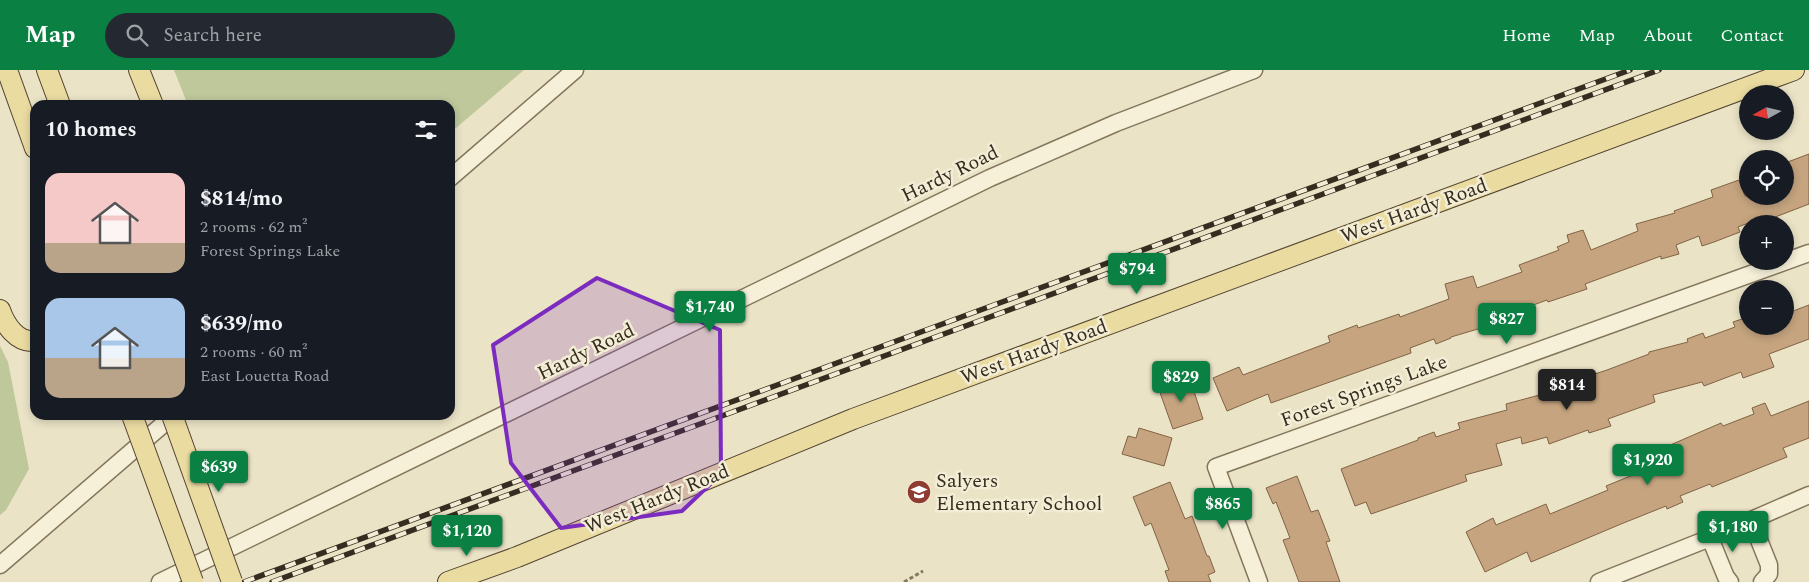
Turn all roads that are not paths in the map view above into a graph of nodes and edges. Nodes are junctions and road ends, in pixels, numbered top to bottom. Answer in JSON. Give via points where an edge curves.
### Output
{"nodes":[{"id":1,"x":6,"y":70,"type":"edge"},
{"id":2,"x":47,"y":70,"type":"edge"},
{"id":3,"x":139,"y":70,"type":"edge"},
{"id":4,"x":575,"y":70,"type":"edge"},
{"id":5,"x":1254,"y":70,"type":"edge"},
{"id":6,"x":1794,"y":70,"type":"edge"},
{"id":7,"x":58,"y":100,"type":"edge"},
{"id":8,"x":151,"y":100,"type":"edge"},
{"id":9,"x":30,"y":135,"type":"edge"},
{"id":10,"x":455,"y":174,"type":"edge"},
{"id":11,"x":1809,"y":253,"type":"edge"},
{"id":12,"x":0,"y":310,"type":"edge"},
{"id":13,"x":30,"y":341,"type":"edge"},
{"id":14,"x":134,"y":420,"type":"edge"},
{"id":15,"x":167,"y":420,"type":"edge"},
{"id":16,"x":175,"y":420,"type":"edge"},
{"id":17,"x":1809,"y":495,"type":"edge"},
{"id":18,"x":1751,"y":520,"type":"junction"},
{"id":19,"x":1710,"y":538,"type":"junction"},
{"id":20,"x":0,"y":565,"type":"edge"},
{"id":21,"x":160,"y":582,"type":"edge"},
{"id":22,"x":193,"y":582,"type":"edge"},
{"id":23,"x":232,"y":582,"type":"edge"},
{"id":24,"x":448,"y":582,"type":"edge"},
{"id":25,"x":1259,"y":582,"type":"edge"},
{"id":26,"x":1599,"y":582,"type":"edge"},
{"id":27,"x":1730,"y":582,"type":"edge"},
{"id":28,"x":1762,"y":582,"type":"edge"}],
"edges":[{"from":1,"to":9,"type":"main road"},
{"from":2,"to":7,"type":"main road"},
{"from":3,"to":8,"type":"main road"},
{"from":4,"to":10,"type":"street"},
{"from":5,"to":21,"type":"street","name":"Hardy Road","via":[[1116,123],[990,178]]},
{"from":6,"to":24,"type":"main road","name":"West Hardy Road","via":[[853,419],[517,557]]},
{"from":11,"to":25,"type":"street","name":"Forest Springs Lake","via":[[1216,467]]},
{"from":12,"to":13,"type":"main road","via":[[5,325]]},
{"from":14,"to":22,"type":"main road","bridge":true},
{"from":15,"to":20,"type":"street"},
{"from":16,"to":23,"type":"main road","bridge":true},
{"from":17,"to":18,"type":"street"},
{"from":18,"to":19,"type":"street"},
{"from":18,"to":28,"type":"street","via":[[1769,565],[1769,574]]},
{"from":19,"to":26,"type":"street"},
{"from":19,"to":27,"type":"street"}]}
